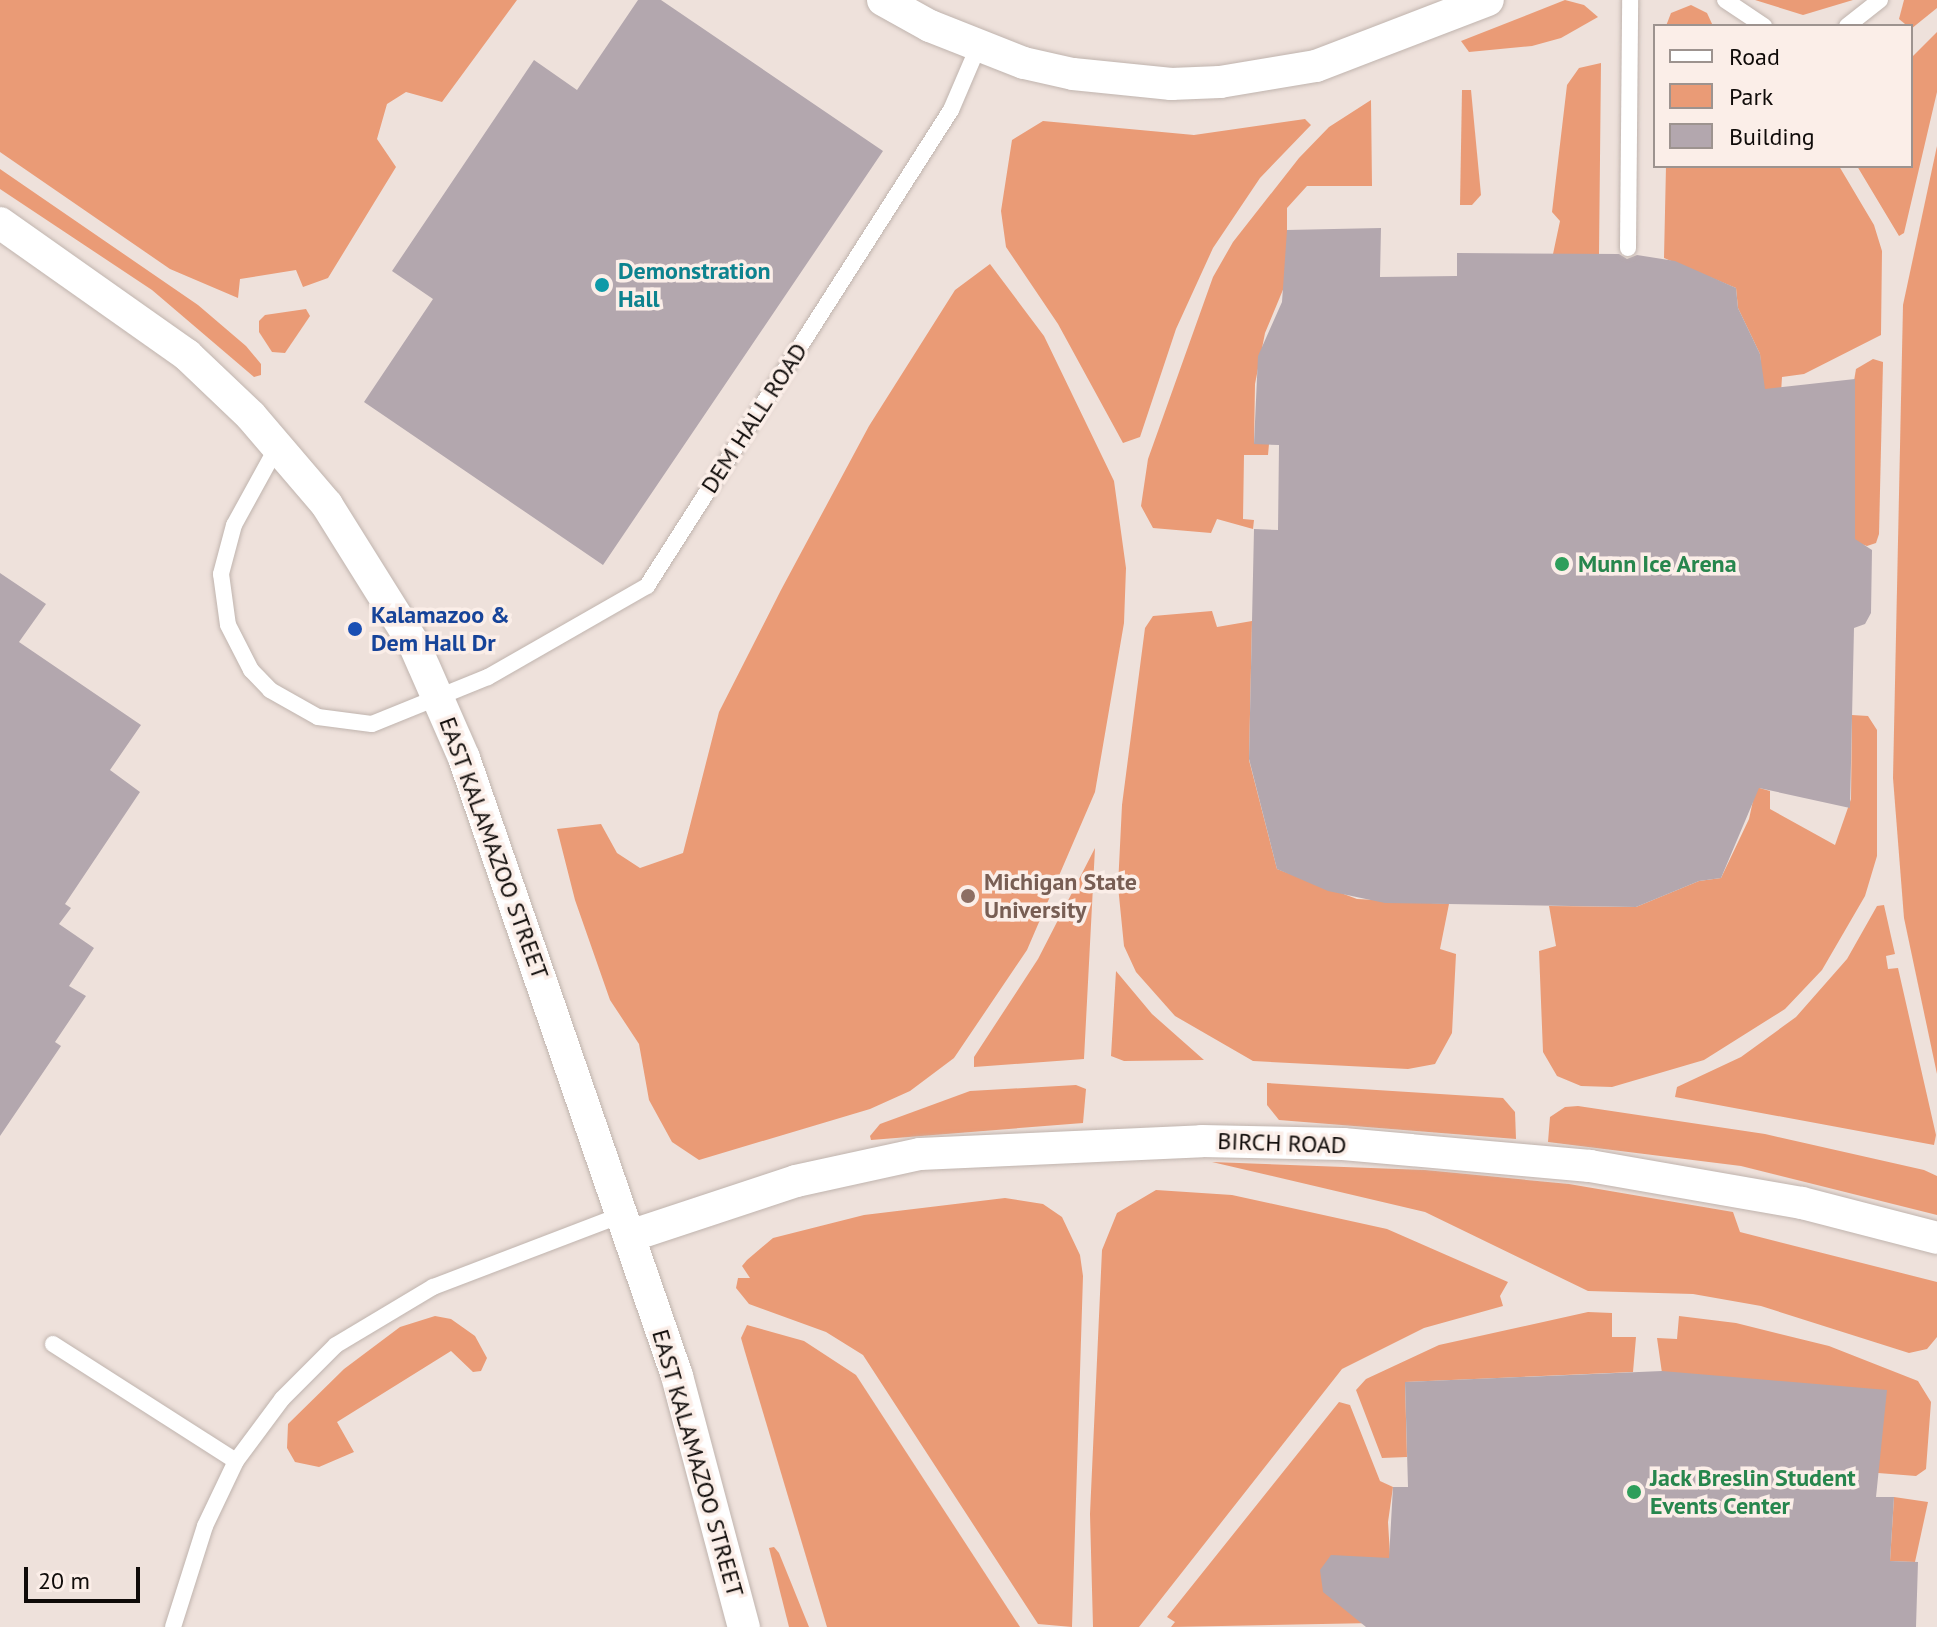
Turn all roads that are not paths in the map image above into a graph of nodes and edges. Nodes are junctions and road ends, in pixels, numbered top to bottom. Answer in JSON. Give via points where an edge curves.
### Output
{"nodes":[{"id":1,"x":883,"y":0,"type":"edge"},
{"id":2,"x":1488,"y":0,"type":"edge"},
{"id":3,"x":1630,"y":0,"type":"edge"},
{"id":4,"x":1725,"y":0,"type":"edge"},
{"id":5,"x":1880,"y":0,"type":"edge"},
{"id":6,"x":1761,"y":24,"type":"edge"},
{"id":7,"x":1850,"y":24,"type":"edge"},
{"id":8,"x":978,"y":47,"type":"junction"},
{"id":9,"x":0,"y":223,"type":"edge"},
{"id":10,"x":1628,"y":248,"type":"dead end"},
{"id":11,"x":278,"y":445,"type":"junction"},
{"id":12,"x":441,"y":700,"type":"junction"},
{"id":13,"x":626,"y":1226,"type":"junction"},
{"id":14,"x":1937,"y":1238,"type":"edge"},
{"id":15,"x":53,"y":1344,"type":"dead end"},
{"id":16,"x":236,"y":1461,"type":"junction"},
{"id":17,"x":173,"y":1627,"type":"edge"},
{"id":18,"x":744,"y":1627,"type":"edge"}],
"edges":[{"from":1,"to":8,"type":"street"},
{"from":2,"to":8,"type":"street","via":[[1316,66],[1220,82],[1123,82],[1024,63]]},
{"from":3,"to":10,"type":"lane"},
{"from":4,"to":6,"type":"lane"},
{"from":5,"to":7,"type":"lane"},
{"from":8,"to":12,"type":"lane","name":"DEM HALL ROAD","via":[[951,110],[647,586]]},
{"from":9,"to":11,"type":"street","name":"EAST KALAMAZOO STREET","via":[[187,355]]},
{"from":11,"to":12,"type":"street","name":"EAST KALAMAZOO STREET","via":[[371,569]]},
{"from":11,"to":12,"type":"lane","name":"DEM HALL ROAD","via":[[234,525],[221,574],[228,625],[251,670],[293,706],[345,723],[372,724]]},
{"from":12,"to":13,"type":"street","name":"EAST KALAMAZOO STREET"},
{"from":13,"to":14,"type":"street","name":"BIRCH ROAD","via":[[920,1154],[1202,1141],[1343,1144],[1590,1166],[1802,1203]]},
{"from":13,"to":16,"type":"lane","via":[[399,1304],[336,1345],[282,1399]]},
{"from":13,"to":18,"type":"street","name":"EAST KALAMAZOO STREET","via":[[677,1376]]},
{"from":15,"to":16,"type":"lane"},
{"from":16,"to":17,"type":"lane","via":[[210,1514]]}]}
